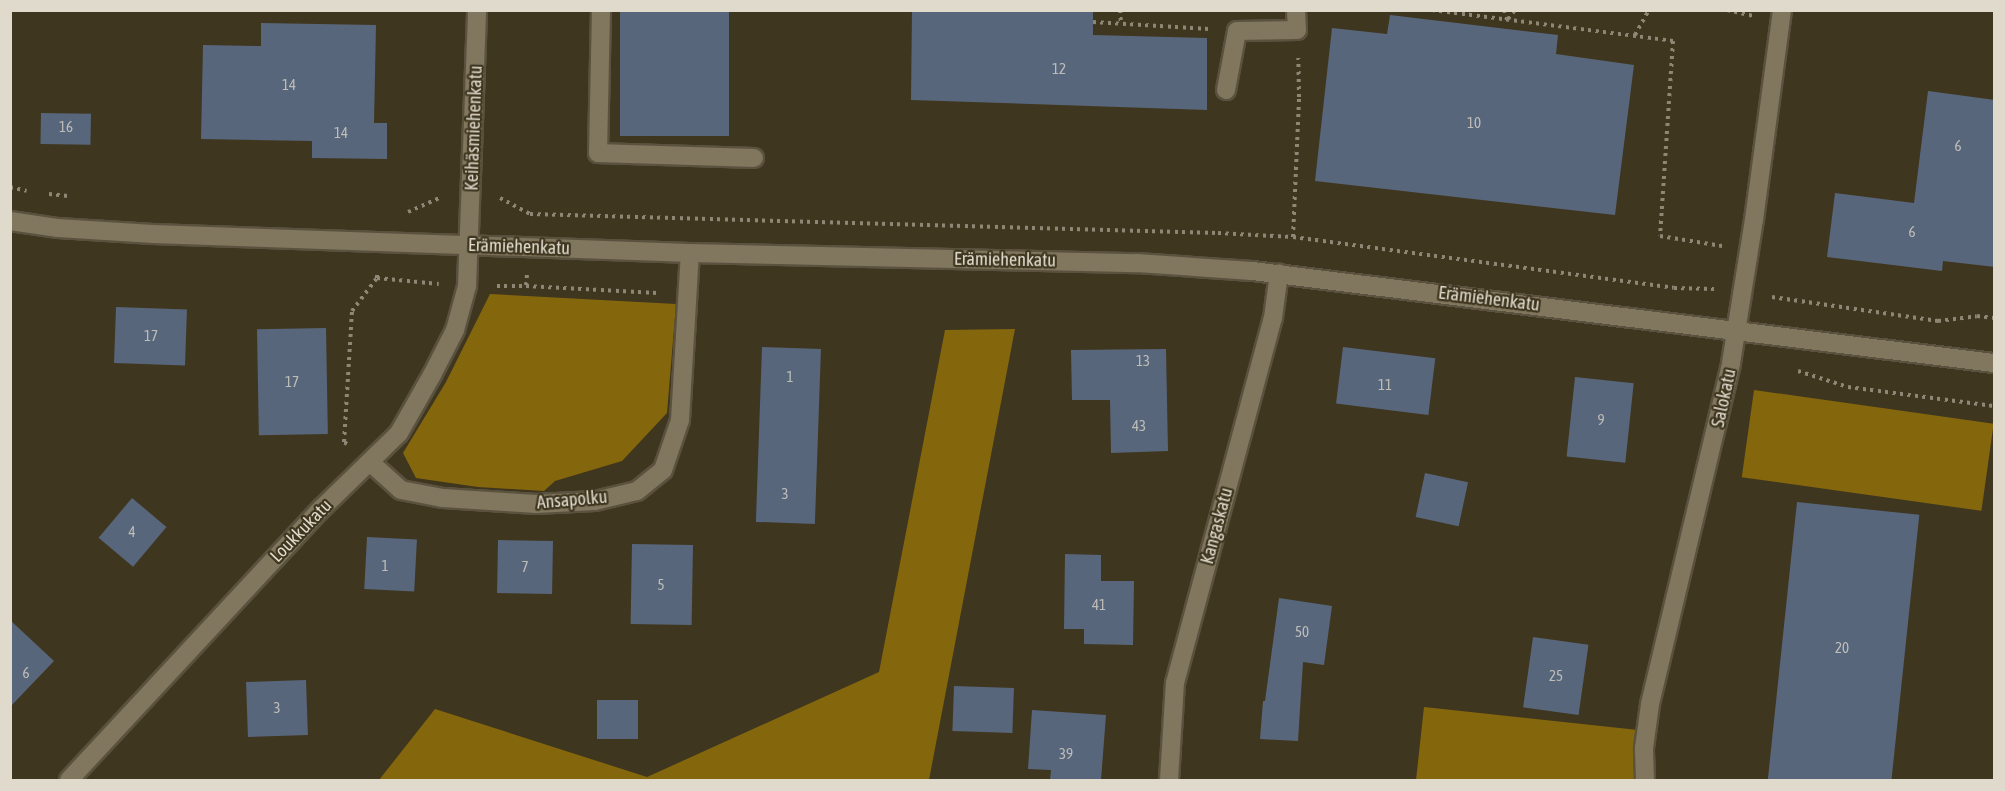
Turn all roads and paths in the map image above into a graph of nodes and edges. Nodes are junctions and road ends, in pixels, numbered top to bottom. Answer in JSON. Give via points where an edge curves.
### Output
{"nodes":[{"id":1,"x":477,"y":10,"type":"edge"},
{"id":2,"x":601,"y":10,"type":"edge"},
{"id":3,"x":1120,"y":10,"type":"edge"},
{"id":4,"x":1296,"y":10,"type":"edge"},
{"id":5,"x":1432,"y":10,"type":"edge"},
{"id":6,"x":1504,"y":10,"type":"edge"},
{"id":7,"x":1515,"y":10,"type":"edge"},
{"id":8,"x":1649,"y":10,"type":"edge"},
{"id":9,"x":1782,"y":10,"type":"edge"},
{"id":10,"x":1508,"y":20,"type":"junction"},
{"id":11,"x":1093,"y":22,"type":"dead end"},
{"id":12,"x":1121,"y":24,"type":"junction"},
{"id":13,"x":1297,"y":30,"type":"junction"},
{"id":14,"x":1237,"y":31,"type":"junction"},
{"id":15,"x":1635,"y":35,"type":"junction"},
{"id":16,"x":1226,"y":90,"type":"dead end"},
{"id":17,"x":754,"y":158,"type":"dead end"},
{"id":18,"x":10,"y":221,"type":"edge"},
{"id":19,"x":1293,"y":237,"type":"dead end"},
{"id":20,"x":379,"y":243,"type":"junction"},
{"id":21,"x":470,"y":246,"type":"junction"},
{"id":22,"x":1749,"y":250,"type":"junction"},
{"id":23,"x":690,"y":253,"type":"junction"},
{"id":24,"x":1279,"y":273,"type":"junction"},
{"id":25,"x":1736,"y":329,"type":"junction"},
{"id":26,"x":1995,"y":363,"type":"edge"},
{"id":27,"x":370,"y":463,"type":"junction"},
{"id":28,"x":69,"y":780,"type":"edge"},
{"id":29,"x":1169,"y":780,"type":"edge"},
{"id":30,"x":1645,"y":780,"type":"edge"}],
"edges":[{"from":1,"to":21,"type":"street","name":"Keihäsmiehenkatu"},
{"from":2,"to":17,"type":"street","via":[[598,153]]},
{"from":3,"to":12,"type":"path"},
{"from":4,"to":13,"type":"street"},
{"from":5,"to":10,"type":"path"},
{"from":6,"to":10,"type":"path"},
{"from":7,"to":10,"type":"path"},
{"from":8,"to":15,"type":"path"},
{"from":9,"to":22,"type":"street","name":"Salokatu"},
{"from":10,"to":15,"type":"path"},
{"from":11,"to":12,"type":"path"},
{"from":12,"to":14,"type":"path"},
{"from":13,"to":14,"type":"street"},
{"from":13,"to":19,"type":"path","via":[[1299,97]]},
{"from":14,"to":16,"type":"street"},
{"from":15,"to":22,"type":"path","via":[[1673,41],[1660,236]]},
{"from":18,"to":20,"type":"street","name":"Erämiehenkatu","via":[[153,234]]},
{"from":20,"to":21,"type":"street","name":"Erämiehenkatu"},
{"from":20,"to":27,"type":"path","via":[[377,278],[352,311],[344,442]]},
{"from":21,"to":23,"type":"street","name":"Erämiehenkatu"},
{"from":21,"to":27,"type":"street","name":"Loukkukatu","via":[[467,286],[455,330],[399,433]]},
{"from":22,"to":25,"type":"street","name":"Salokatu"},
{"from":23,"to":24,"type":"street","name":"Erämiehenkatu","via":[[1137,263]]},
{"from":23,"to":27,"type":"street","name":"Ansapolku","via":[[680,420],[663,470],[637,491],[595,501],[536,504],[443,498],[401,490]]},
{"from":24,"to":25,"type":"street","name":"Erämiehenkatu"},
{"from":24,"to":29,"type":"street","name":"Kangaskatu","via":[[1273,318],[1175,683]]},
{"from":25,"to":26,"type":"street","name":"Erämiehenkatu"},
{"from":25,"to":30,"type":"street","name":"Salokatu","via":[[1723,406],[1650,704],[1644,748]]},
{"from":27,"to":28,"type":"street","name":"Loukkukatu","via":[[322,508]]}]}
